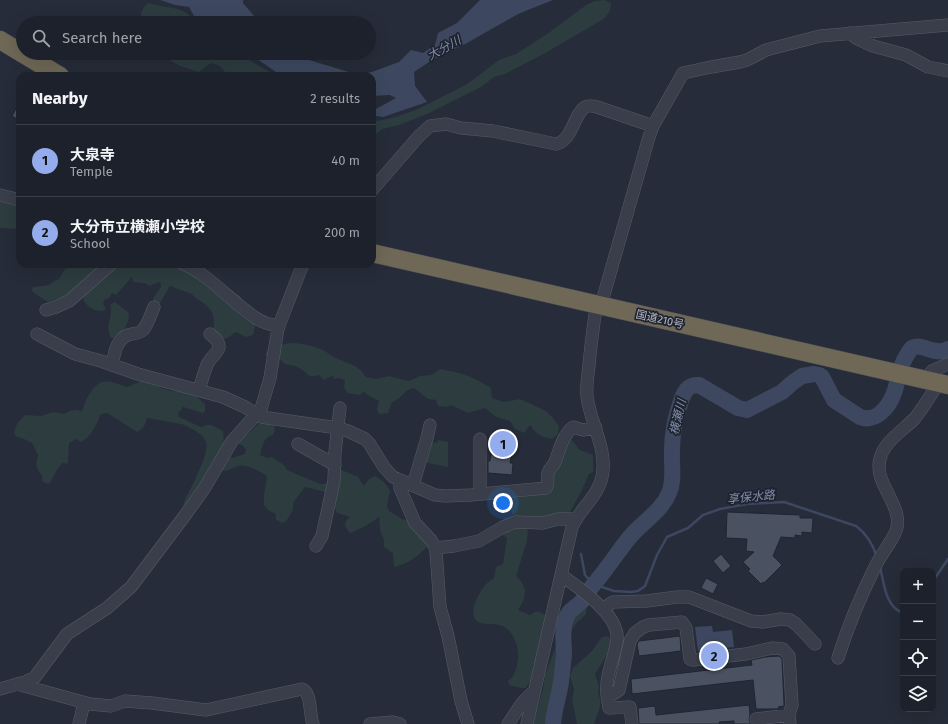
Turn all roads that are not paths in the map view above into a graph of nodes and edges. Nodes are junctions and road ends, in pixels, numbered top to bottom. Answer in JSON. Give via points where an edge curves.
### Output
{"nodes":[{"id":1,"x":948,"y":24,"type":"edge"},
{"id":2,"x":850,"y":33,"type":"junction"},
{"id":3,"x":0,"y":40,"type":"edge"},
{"id":4,"x":16,"y":50,"type":"edge"},
{"id":5,"x":33,"y":60,"type":"edge"},
{"id":6,"x":948,"y":71,"type":"edge"},
{"id":7,"x":53,"y":72,"type":"edge"},
{"id":8,"x":653,"y":126,"type":"junction"},
{"id":9,"x":376,"y":185,"type":"edge"},
{"id":10,"x":0,"y":194,"type":"edge"},
{"id":11,"x":16,"y":199,"type":"edge"},
{"id":12,"x":376,"y":253,"type":"edge"},
{"id":13,"x":106,"y":268,"type":"edge"},
{"id":14,"x":190,"y":268,"type":"edge"},
{"id":15,"x":301,"y":268,"type":"edge"},
{"id":16,"x":599,"y":305,"type":"junction"},
{"id":17,"x":154,"y":307,"type":"dead end"},
{"id":18,"x":46,"y":310,"type":"dead end"},
{"id":19,"x":279,"y":327,"type":"junction"},
{"id":20,"x":37,"y":334,"type":"dead end"},
{"id":21,"x":210,"y":334,"type":"dead end"},
{"id":22,"x":948,"y":364,"type":"edge"},
{"id":23,"x":112,"y":365,"type":"junction"},
{"id":24,"x":931,"y":381,"type":"edge"},
{"id":25,"x":199,"y":390,"type":"junction"},
{"id":26,"x":340,"y":408,"type":"dead end"},
{"id":27,"x":256,"y":414,"type":"junction"},
{"id":28,"x":430,"y":425,"type":"dead end"},
{"id":29,"x":338,"y":428,"type":"junction"},
{"id":30,"x":596,"y":428,"type":"junction"},
{"id":31,"x":480,"y":439,"type":"dead end"},
{"id":32,"x":298,"y":444,"type":"dead end"},
{"id":33,"x":335,"y":465,"type":"junction"},
{"id":34,"x":400,"y":480,"type":"junction"},
{"id":35,"x":413,"y":485,"type":"junction"},
{"id":36,"x":480,"y":494,"type":"junction"},
{"id":37,"x":575,"y":519,"type":"junction"},
{"id":38,"x":316,"y":546,"type":"dead end"},
{"id":39,"x":435,"y":548,"type":"junction"},
{"id":40,"x":561,"y":575,"type":"junction"},
{"id":41,"x":602,"y":609,"type":"junction"},
{"id":42,"x":814,"y":644,"type":"dead end"},
{"id":43,"x":838,"y":658,"type":"dead end"},
{"id":44,"x":17,"y":684,"type":"junction"},
{"id":45,"x":0,"y":689,"type":"edge"},
{"id":46,"x":534,"y":691,"type":"junction"},
{"id":47,"x":607,"y":695,"type":"junction"},
{"id":48,"x":84,"y":703,"type":"junction"},
{"id":49,"x":756,"y":719,"type":"dead end"},
{"id":50,"x":789,"y":720,"type":"edge"},
{"id":51,"x":79,"y":724,"type":"edge"},
{"id":52,"x":313,"y":724,"type":"edge"},
{"id":53,"x":370,"y":724,"type":"edge"},
{"id":54,"x":400,"y":724,"type":"edge"},
{"id":55,"x":468,"y":724,"type":"edge"},
{"id":56,"x":508,"y":724,"type":"edge"},
{"id":57,"x":527,"y":724,"type":"edge"},
{"id":58,"x":632,"y":724,"type":"edge"}],
"edges":[{"from":1,"to":2,"type":"street"},
{"from":2,"to":6,"type":"street","via":[[873,46],[906,55],[928,67]]},
{"from":2,"to":8,"type":"street","via":[[808,38],[766,50],[740,62],[686,72],[681,76]]},
{"from":3,"to":4,"type":"highway"},
{"from":5,"to":7,"type":"highway"},
{"from":8,"to":9,"type":"street","via":[[588,106],[582,109],[568,135],[561,143],[556,144],[446,124],[430,126]]},
{"from":8,"to":16,"type":"street"},
{"from":10,"to":11,"type":"street"},
{"from":12,"to":16,"type":"highway","name":"国道210号"},
{"from":13,"to":18,"type":"street","via":[[69,301]]},
{"from":14,"to":19,"type":"street","via":[[256,319]]},
{"from":15,"to":19,"type":"street"},
{"from":16,"to":24,"type":"highway","name":"国道210号"},
{"from":16,"to":30,"type":"street","via":[[593,329],[587,394]]},
{"from":17,"to":23,"type":"street","via":[[142,330],[121,339]]},
{"from":19,"to":27,"type":"street","via":[[270,378],[262,405]]},
{"from":20,"to":23,"type":"street","via":[[75,354]]},
{"from":21,"to":25,"type":"street","via":[[218,341],[218,347],[208,363]]},
{"from":22,"to":24,"type":"street","via":[[932,371]]},
{"from":23,"to":25,"type":"street"},
{"from":24,"to":43,"type":"street","via":[[918,414],[885,447],[880,456],[880,471],[898,517],[897,526],[876,565]]},
{"from":25,"to":27,"type":"street","via":[[235,402]]},
{"from":26,"to":29,"type":"street"},
{"from":27,"to":29,"type":"street"},
{"from":27,"to":44,"type":"street","via":[[237,434],[194,504],[131,587],[112,605],[67,634],[33,679]]},
{"from":28,"to":35,"type":"street"},
{"from":29,"to":33,"type":"street","via":[[334,452]]},
{"from":29,"to":34,"type":"street","via":[[365,439],[384,468]]},
{"from":30,"to":36,"type":"street","via":[[583,430],[573,427],[567,432],[548,474],[546,488]]},
{"from":30,"to":37,"type":"street","via":[[603,466],[601,481]]},
{"from":31,"to":36,"type":"street"},
{"from":32,"to":33,"type":"street"},
{"from":33,"to":38,"type":"street","via":[[334,485],[322,536]]},
{"from":34,"to":35,"type":"street"},
{"from":34,"to":39,"type":"street","via":[[400,488],[415,523]]},
{"from":35,"to":36,"type":"street","via":[[440,496]]},
{"from":37,"to":39,"type":"street","via":[[558,519],[543,523],[515,522],[479,541]]},
{"from":37,"to":40,"type":"street"},
{"from":39,"to":55,"type":"street","via":[[440,607]]},
{"from":40,"to":41,"type":"street"},
{"from":40,"to":46,"type":"street"},
{"from":41,"to":42,"type":"street","via":[[613,602],[689,597],[751,621],[790,620]]},
{"from":41,"to":47,"type":"street","via":[[613,623],[617,636],[606,679]]},
{"from":44,"to":45,"type":"street"},
{"from":44,"to":48,"type":"street"},
{"from":46,"to":56,"type":"street"},
{"from":46,"to":57,"type":"street"},
{"from":47,"to":50,"type":"street","via":[[619,690],[630,641],[635,633],[649,625],[682,622],[686,628],[690,659],[693,660],[746,654],[772,648],[787,652],[792,705]]},
{"from":47,"to":58,"type":"street","via":[[609,708],[630,707]]},
{"from":48,"to":51,"type":"street"},
{"from":48,"to":52,"type":"street","via":[[111,706],[122,701],[140,702],[208,710],[302,689],[308,696]]},
{"from":49,"to":50,"type":"street"},
{"from":53,"to":54,"type":"street"}]}
